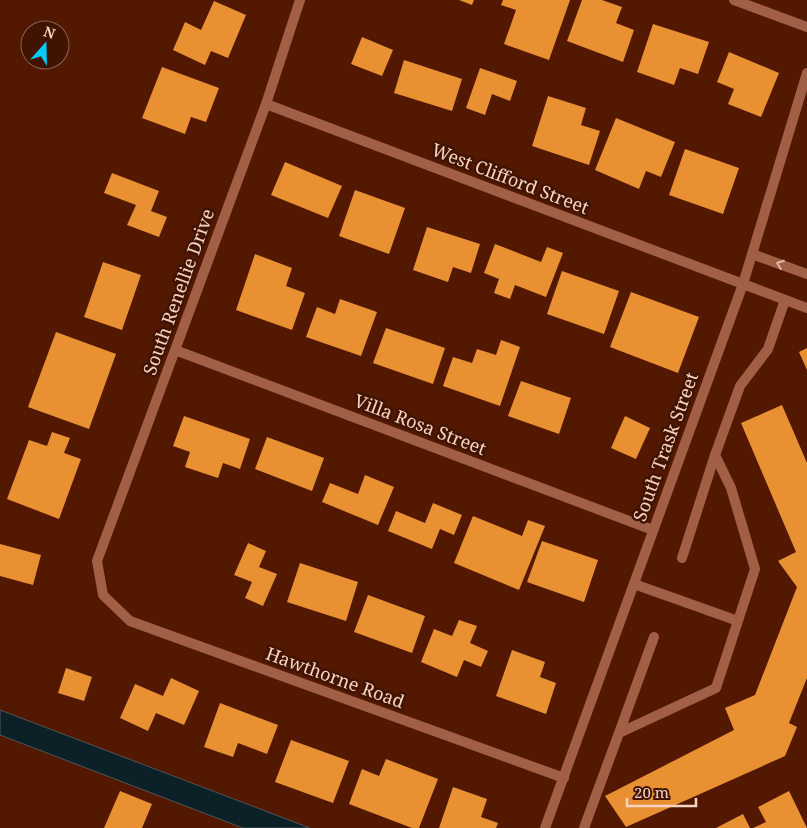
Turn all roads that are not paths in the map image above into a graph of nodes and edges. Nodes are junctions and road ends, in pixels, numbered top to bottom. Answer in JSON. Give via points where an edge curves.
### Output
{"nodes":[{"id":1,"x":300,"y":0,"type":"edge"},
{"id":2,"x":734,"y":0,"type":"edge"},
{"id":3,"x":807,"y":27,"type":"edge"},
{"id":4,"x":807,"y":73,"type":"edge"},
{"id":5,"x":266,"y":104,"type":"junction"},
{"id":6,"x":752,"y":254,"type":"junction"},
{"id":7,"x":807,"y":274,"type":"edge"},
{"id":8,"x":743,"y":284,"type":"junction"},
{"id":9,"x":785,"y":300,"type":"junction"},
{"id":10,"x":807,"y":308,"type":"edge"},
{"id":11,"x":175,"y":350,"type":"junction"},
{"id":12,"x":715,"y":456,"type":"junction"},
{"id":13,"x":653,"y":530,"type":"junction"},
{"id":14,"x":682,"y":558,"type":"dead end"},
{"id":15,"x":634,"y":584,"type":"junction"},
{"id":16,"x":103,"y":595,"type":"joint"},
{"id":17,"x":738,"y":621,"type":"junction"},
{"id":18,"x":654,"y":637,"type":"dead end"},
{"id":19,"x":619,"y":733,"type":"junction"},
{"id":20,"x":564,"y":778,"type":"junction"},
{"id":21,"x":545,"y":828,"type":"edge"},
{"id":22,"x":584,"y":828,"type":"edge"}],
"edges":[{"from":1,"to":5,"type":"street","name":"South Renellie Drive"},
{"from":2,"to":3,"type":"street"},
{"from":4,"to":6,"type":"street","name":"South Trask Street"},
{"from":5,"to":8,"type":"street","name":"West Clifford Street"},
{"from":5,"to":11,"type":"street","name":"South Renellie Drive"},
{"from":7,"to":6,"type":"street","one_way":true},
{"from":6,"to":8,"type":"street","name":"South Trask Street"},
{"from":8,"to":9,"type":"street","name":"West Clifford Street"},
{"from":8,"to":13,"type":"street","name":"South Trask Street"},
{"from":9,"to":10,"type":"street","name":"West Clifford Street"},
{"from":9,"to":12,"type":"street","via":[[768,349],[740,386]]},
{"from":11,"to":13,"type":"street","name":"Villa Rosa Street"},
{"from":11,"to":16,"type":"street","name":"South Renellie Drive","via":[[97,561]]},
{"from":12,"to":14,"type":"street"},
{"from":12,"to":17,"type":"street","via":[[731,488],[756,569]]},
{"from":13,"to":15,"type":"street","name":"South Trask Street"},
{"from":15,"to":17,"type":"street"},
{"from":15,"to":20,"type":"street","name":"South Trask Street"},
{"from":16,"to":20,"type":"street","name":"Hawthorne Road","via":[[130,621]]},
{"from":17,"to":19,"type":"street","via":[[716,688]]},
{"from":18,"to":19,"type":"street"},
{"from":19,"to":22,"type":"street"},
{"from":20,"to":21,"type":"street","name":"South Trask Street"}]}
